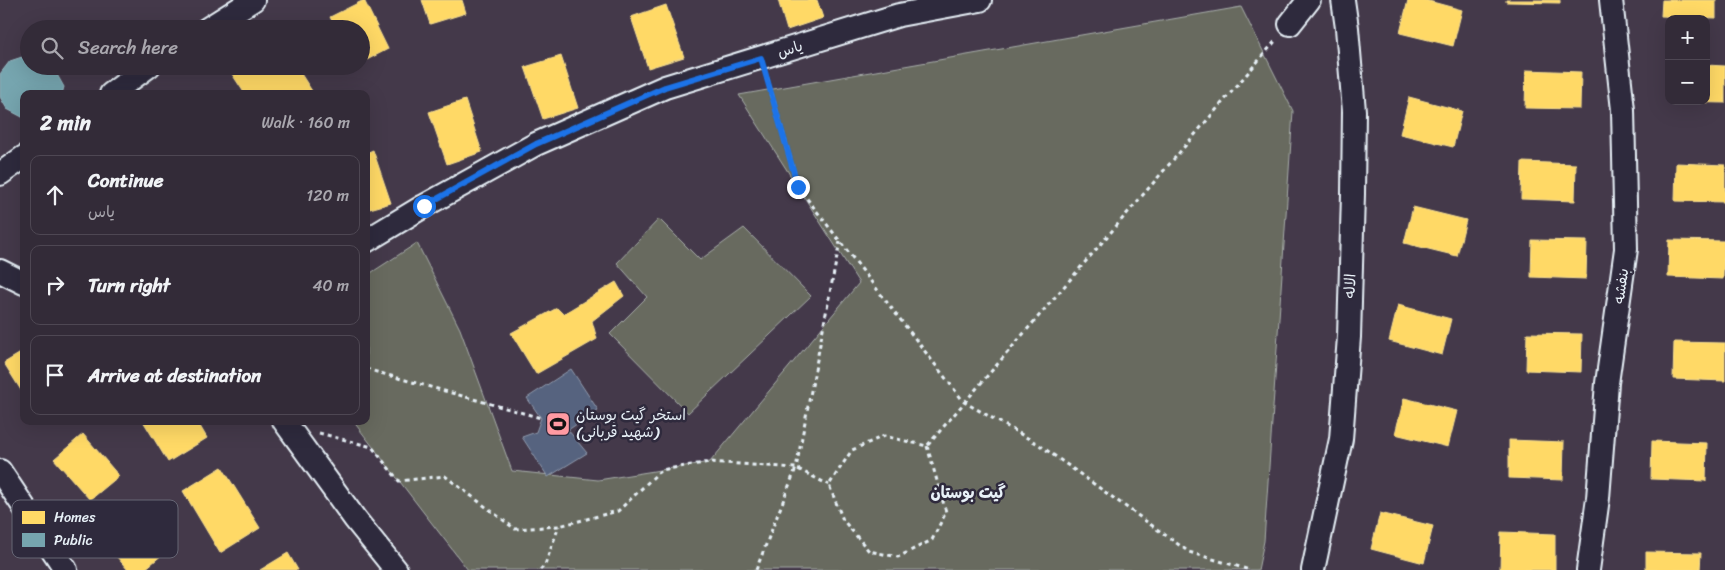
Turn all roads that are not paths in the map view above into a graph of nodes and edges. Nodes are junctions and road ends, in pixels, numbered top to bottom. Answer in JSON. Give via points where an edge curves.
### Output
{"nodes":[{"id":1,"x":253,"y":0,"type":"edge"},
{"id":2,"x":980,"y":0,"type":"edge"},
{"id":3,"x":1309,"y":0,"type":"edge"},
{"id":4,"x":1343,"y":0,"type":"edge"},
{"id":5,"x":1611,"y":0,"type":"edge"},
{"id":6,"x":221,"y":20,"type":"edge"},
{"id":7,"x":1290,"y":24,"type":"road end"},
{"id":8,"x":136,"y":75,"type":"edge"},
{"id":9,"x":116,"y":90,"type":"edge"},
{"id":10,"x":20,"y":160,"type":"edge"},
{"id":11,"x":0,"y":174,"type":"edge"},
{"id":12,"x":370,"y":240,"type":"edge"},
{"id":13,"x":0,"y":272,"type":"edge"},
{"id":14,"x":20,"y":281,"type":"edge"},
{"id":15,"x":287,"y":425,"type":"edge"},
{"id":16,"x":0,"y":471,"type":"edge"},
{"id":17,"x":19,"y":500,"type":"edge"},
{"id":18,"x":58,"y":558,"type":"edge"},
{"id":19,"x":66,"y":570,"type":"edge"},
{"id":20,"x":396,"y":570,"type":"edge"},
{"id":21,"x":1313,"y":570,"type":"edge"},
{"id":22,"x":1588,"y":570,"type":"edge"}],
"edges":[{"from":1,"to":6,"type":"street"},
{"from":2,"to":12,"type":"street","name":"یاس","via":[[899,15],[665,87],[536,144]]},
{"from":3,"to":7,"type":"street"},
{"from":4,"to":21,"type":"street","name":"الاله","via":[[1354,111],[1349,337],[1341,439]]},
{"from":5,"to":22,"type":"street","name":"بنفشه","via":[[1623,110],[1626,248],[1607,383],[1598,498]]},
{"from":8,"to":9,"type":"street"},
{"from":10,"to":11,"type":"street"},
{"from":13,"to":14,"type":"street"},
{"from":15,"to":20,"type":"street"},
{"from":16,"to":17,"type":"street"},
{"from":18,"to":19,"type":"street"}]}
